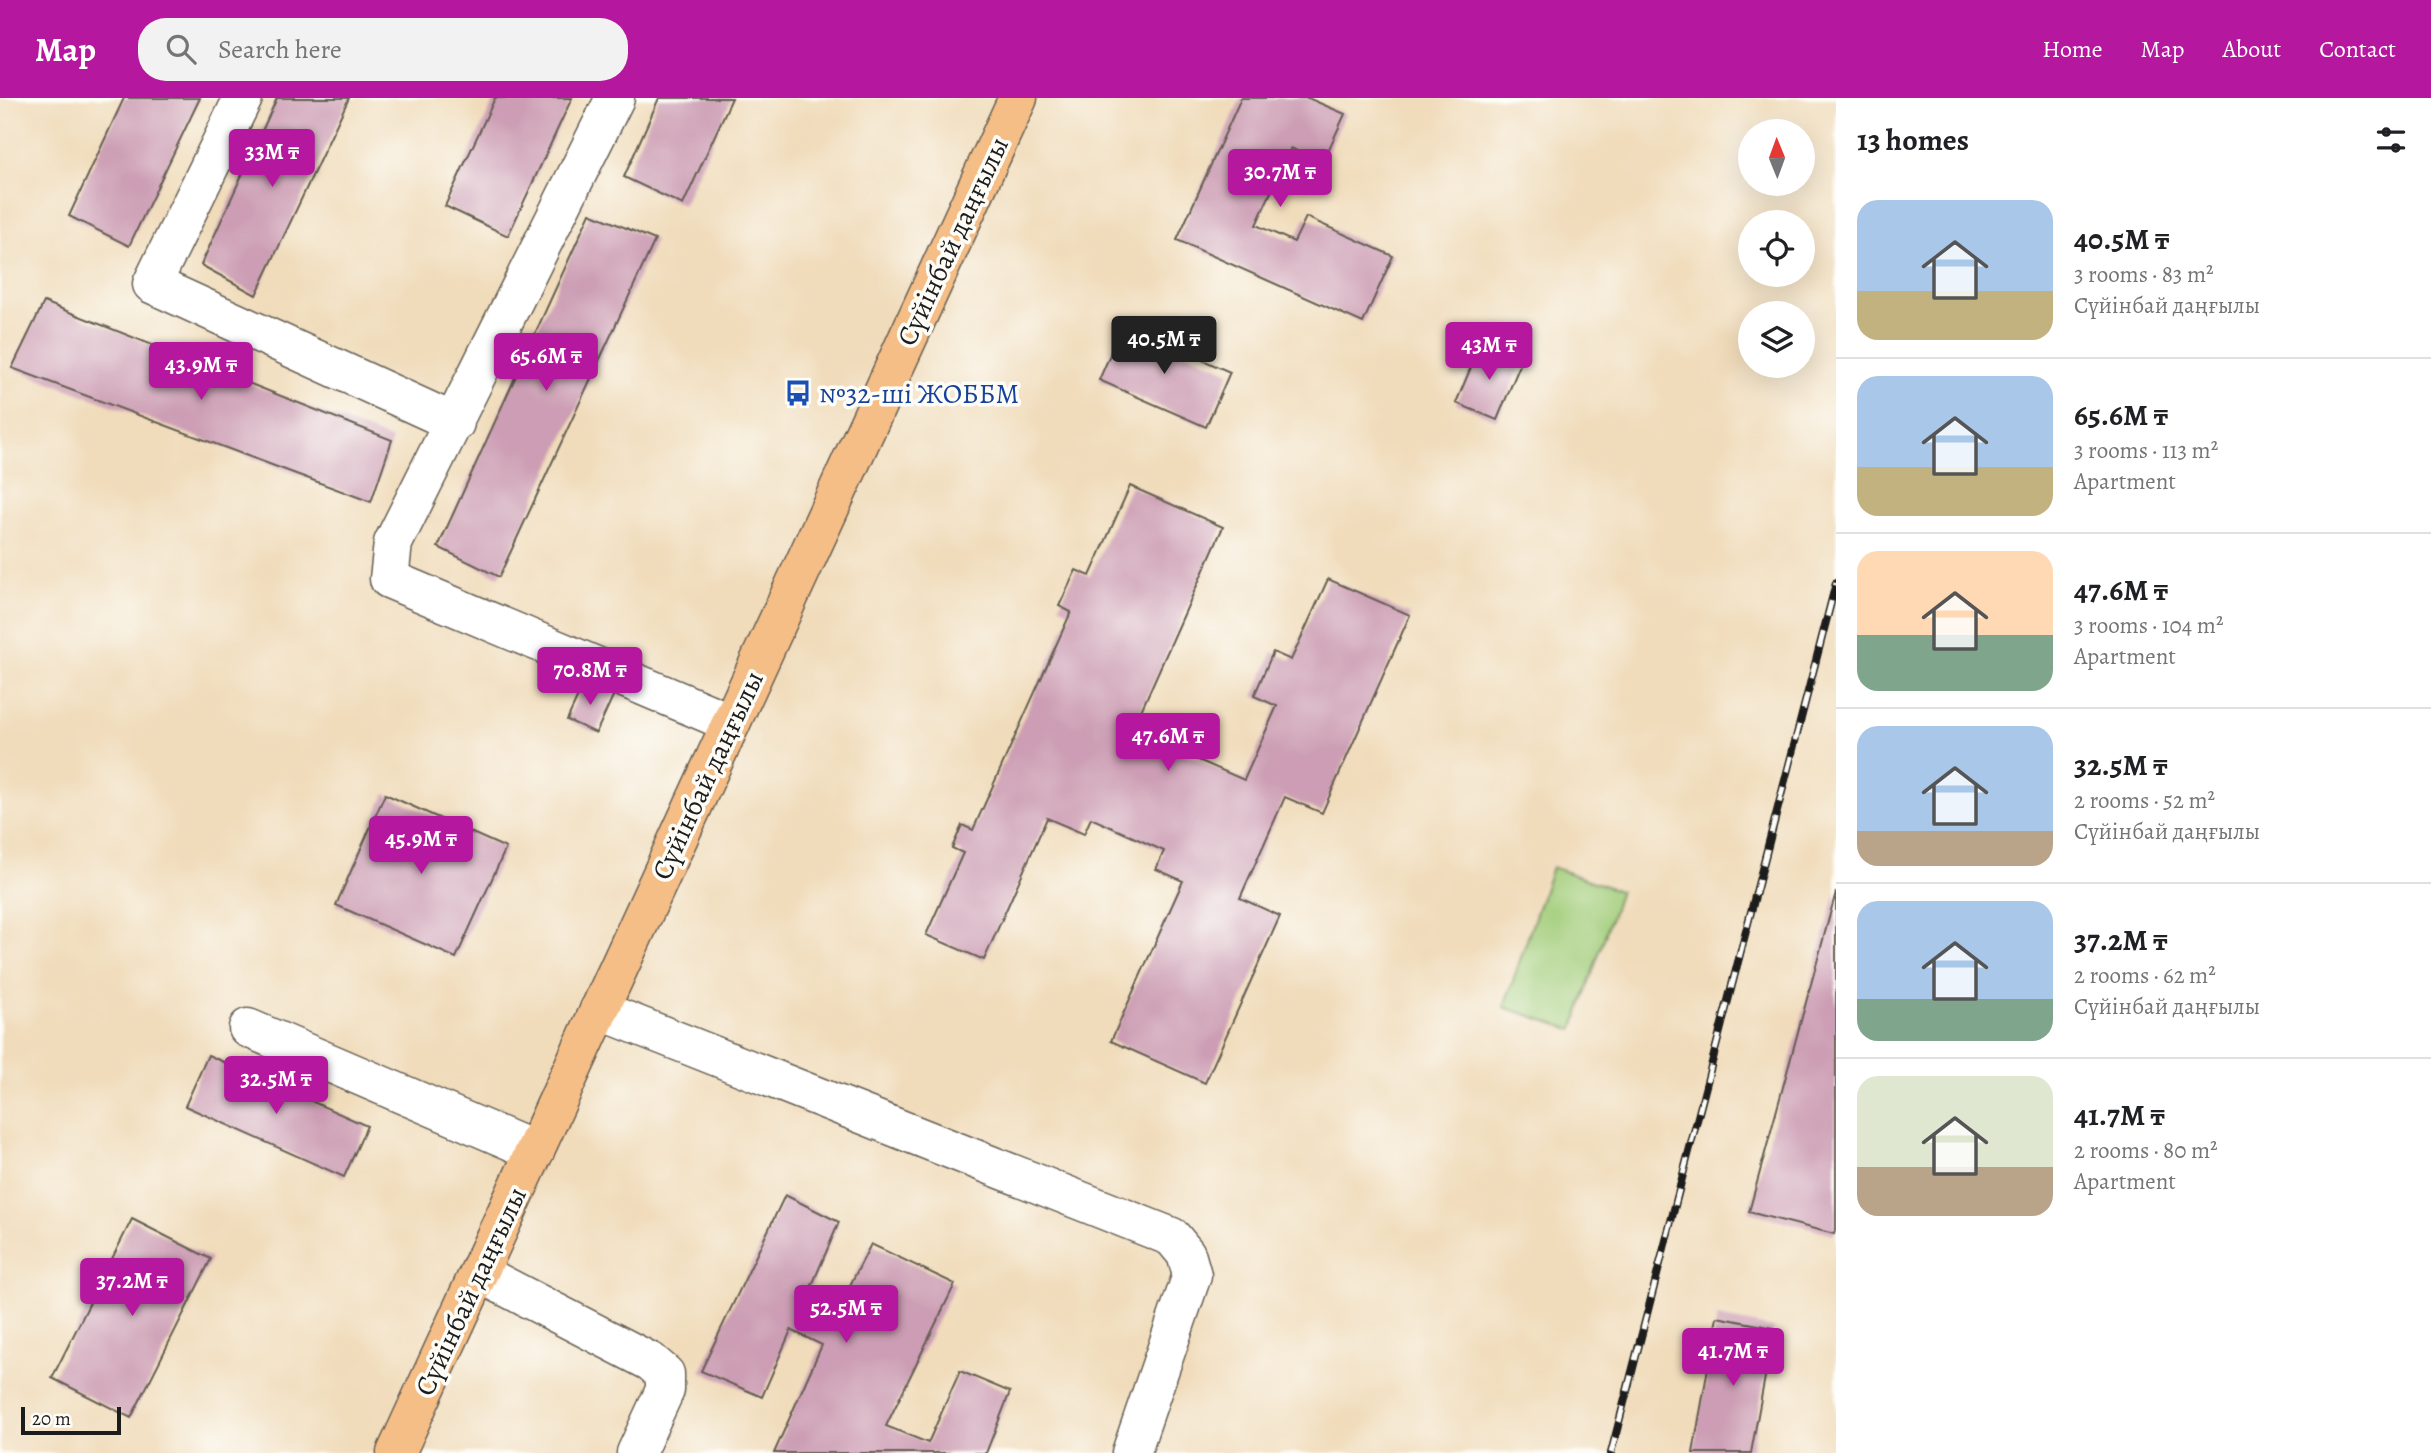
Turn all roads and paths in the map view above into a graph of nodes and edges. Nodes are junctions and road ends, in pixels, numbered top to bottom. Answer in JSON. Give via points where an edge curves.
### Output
{"nodes":[{"id":1,"x":243,"y":98,"type":"edge"},
{"id":2,"x":615,"y":98,"type":"edge"},
{"id":3,"x":1018,"y":98,"type":"edge"},
{"id":4,"x":456,"y":423,"type":"junction"},
{"id":5,"x":731,"y":723,"type":"junction"},
{"id":6,"x":599,"y":1010,"type":"junction"},
{"id":7,"x":248,"y":1028,"type":"dead end"},
{"id":8,"x":534,"y":1151,"type":"junction"},
{"id":9,"x":479,"y":1273,"type":"junction"},
{"id":10,"x":396,"y":1453,"type":"edge"},
{"id":11,"x":636,"y":1453,"type":"edge"},
{"id":12,"x":1130,"y":1453,"type":"edge"}],
"edges":[{"from":1,"to":4,"type":"lane","via":[[152,284]]},
{"from":2,"to":4,"type":"lane"},
{"from":3,"to":5,"type":"main road","name":"Сүйінбай даңғылы"},
{"from":4,"to":5,"type":"lane","via":[[393,543],[389,579]]},
{"from":5,"to":6,"type":"main road","name":"Сүйінбай даңғылы"},
{"from":6,"to":8,"type":"main road","name":"Сүйінбай даңғылы"},
{"from":6,"to":12,"type":"lane","via":[[1172,1237],[1186,1254],[1192,1275]]},
{"from":7,"to":8,"type":"lane"},
{"from":8,"to":9,"type":"main road","name":"Сүйінбай даңғылы"},
{"from":9,"to":10,"type":"main road","name":"Сүйінбай даңғылы"},
{"from":9,"to":11,"type":"lane","via":[[652,1362],[665,1374],[665,1390]]}]}
